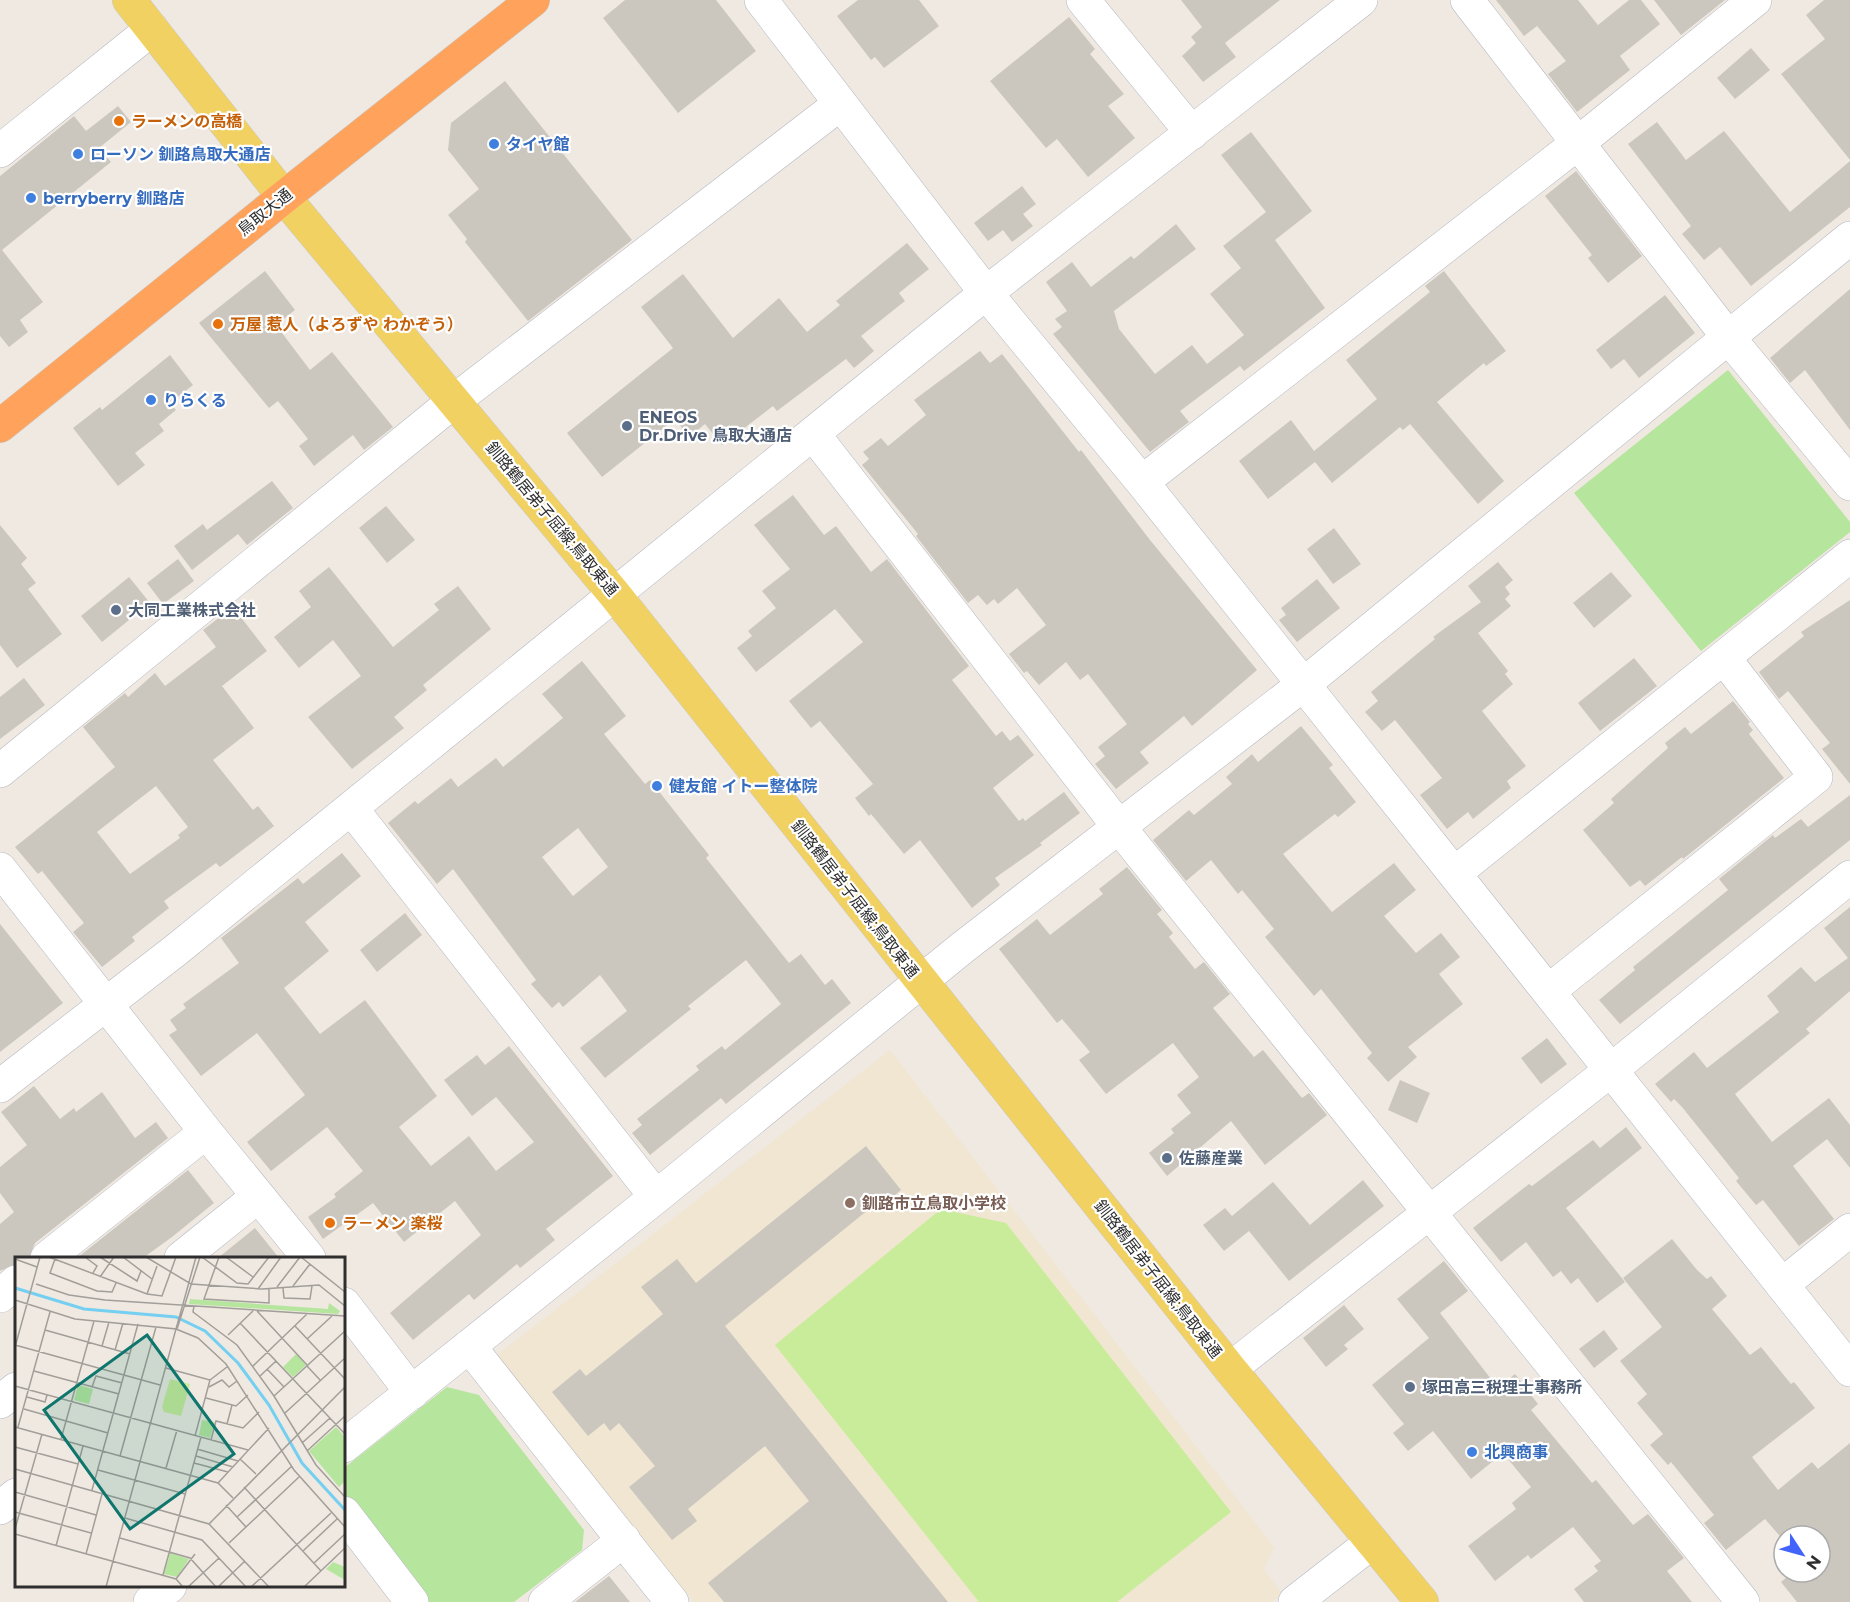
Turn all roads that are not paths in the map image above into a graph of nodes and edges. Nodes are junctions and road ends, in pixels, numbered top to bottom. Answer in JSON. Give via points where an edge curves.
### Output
{"nodes":[{"id":1,"x":129,"y":0,"type":"edge"},
{"id":2,"x":533,"y":0,"type":"edge"},
{"id":3,"x":761,"y":0,"type":"edge"},
{"id":4,"x":1083,"y":0,"type":"edge"},
{"id":5,"x":1361,"y":0,"type":"edge"},
{"id":6,"x":1467,"y":0,"type":"edge"},
{"id":7,"x":1755,"y":0,"type":"edge"},
{"id":8,"x":152,"y":29,"type":"junction"},
{"id":9,"x":840,"y":104,"type":"junction"},
{"id":10,"x":1192,"y":133,"type":"junction"},
{"id":11,"x":1578,"y":142,"type":"junction"},
{"id":12,"x":0,"y":151,"type":"edge"},
{"id":13,"x":284,"y":197,"type":"junction"},
{"id":14,"x":1850,"y":238,"type":"edge"},
{"id":15,"x":986,"y":293,"type":"junction"},
{"id":16,"x":1728,"y":337,"type":"junction"},
{"id":17,"x":454,"y":401,"type":"junction"},
{"id":18,"x":0,"y":426,"type":"edge"},
{"id":19,"x":814,"y":435,"type":"junction"},
{"id":20,"x":1142,"y":482,"type":"junction"},
{"id":21,"x":1850,"y":484,"type":"edge"},
{"id":22,"x":1850,"y":556,"type":"edge"},
{"id":23,"x":615,"y":595,"type":"junction"},
{"id":24,"x":1724,"y":658,"type":"junction"},
{"id":25,"x":1304,"y":684,"type":"junction"},
{"id":26,"x":0,"y":771,"type":"edge"},
{"id":27,"x":351,"y":808,"type":"junction"},
{"id":28,"x":1119,"y":826,"type":"junction"},
{"id":29,"x":0,"y":869,"type":"edge"},
{"id":30,"x":1455,"y":873,"type":"junction"},
{"id":31,"x":1850,"y":877,"type":"edge"},
{"id":32,"x":920,"y":982,"type":"junction"},
{"id":33,"x":1550,"y":990,"type":"junction"},
{"id":34,"x":106,"y":1006,"type":"junction"},
{"id":35,"x":1611,"y":1070,"type":"junction"},
{"id":36,"x":0,"y":1086,"type":"edge"},
{"id":37,"x":206,"y":1132,"type":"junction"},
{"id":38,"x":257,"y":1197,"type":"junction"},
{"id":39,"x":656,"y":1197,"type":"junction"},
{"id":40,"x":1430,"y":1212,"type":"junction"},
{"id":41,"x":1850,"y":1230,"type":"edge"},
{"id":42,"x":48,"y":1257,"type":"edge"},
{"id":43,"x":182,"y":1257,"type":"edge"},
{"id":44,"x":308,"y":1257,"type":"edge"},
{"id":45,"x":15,"y":1283,"type":"edge"},
{"id":46,"x":1782,"y":1285,"type":"junction"},
{"id":47,"x":0,"y":1296,"type":"edge"},
{"id":48,"x":345,"y":1305,"type":"edge"},
{"id":49,"x":469,"y":1346,"type":"junction"},
{"id":50,"x":1230,"y":1369,"type":"junction"},
{"id":51,"x":1850,"y":1370,"type":"edge"},
{"id":52,"x":15,"y":1390,"type":"edge"},
{"id":53,"x":411,"y":1393,"type":"junction"},
{"id":54,"x":0,"y":1402,"type":"edge"},
{"id":55,"x":345,"y":1445,"type":"edge"},
{"id":56,"x":15,"y":1496,"type":"edge"},
{"id":57,"x":0,"y":1508,"type":"edge"},
{"id":58,"x":345,"y":1514,"type":"edge"},
{"id":59,"x":624,"y":1540,"type":"junction"},
{"id":60,"x":1371,"y":1543,"type":"junction"},
{"id":61,"x":170,"y":1587,"type":"edge"},
{"id":62,"x":150,"y":1602,"type":"edge"},
{"id":63,"x":412,"y":1602,"type":"edge"},
{"id":64,"x":545,"y":1602,"type":"edge"},
{"id":65,"x":672,"y":1602,"type":"edge"},
{"id":66,"x":1295,"y":1602,"type":"edge"},
{"id":67,"x":1422,"y":1602,"type":"edge"},
{"id":68,"x":1743,"y":1602,"type":"edge"}],
"edges":[{"from":1,"to":8,"type":"main road","name":"釧路鶴居弟子屈線;鳥取東通"},
{"from":2,"to":13,"type":"highway","name":"鳥取大通"},
{"from":3,"to":9,"type":"street"},
{"from":4,"to":10,"type":"street"},
{"from":5,"to":10,"type":"street"},
{"from":6,"to":11,"type":"street"},
{"from":7,"to":11,"type":"street"},
{"from":8,"to":12,"type":"street"},
{"from":8,"to":13,"type":"main road","name":"釧路鶴居弟子屈線;鳥取東通"},
{"from":9,"to":15,"type":"street"},
{"from":9,"to":17,"type":"street"},
{"from":10,"to":15,"type":"street"},
{"from":11,"to":16,"type":"street"},
{"from":11,"to":20,"type":"street"},
{"from":13,"to":17,"type":"main road","name":"釧路鶴居弟子屈線;鳥取東通"},
{"from":13,"to":18,"type":"highway","name":"鳥取大通"},
{"from":14,"to":16,"type":"street"},
{"from":15,"to":19,"type":"street"},
{"from":15,"to":20,"type":"street"},
{"from":16,"to":21,"type":"street"},
{"from":16,"to":25,"type":"street"},
{"from":17,"to":23,"type":"main road","name":"釧路鶴居弟子屈線;鳥取東通"},
{"from":17,"to":26,"type":"street"},
{"from":19,"to":23,"type":"street"},
{"from":19,"to":28,"type":"street"},
{"from":20,"to":25,"type":"street"},
{"from":22,"to":24,"type":"street"},
{"from":23,"to":27,"type":"street"},
{"from":23,"to":32,"type":"main road","name":"釧路鶴居弟子屈線;鳥取東通"},
{"from":24,"to":30,"type":"street"},
{"from":24,"to":33,"type":"street","via":[[1815,777]]},
{"from":25,"to":28,"type":"street"},
{"from":25,"to":30,"type":"street"},
{"from":27,"to":34,"type":"street"},
{"from":27,"to":39,"type":"street"},
{"from":28,"to":32,"type":"street"},
{"from":28,"to":40,"type":"street"},
{"from":29,"to":34,"type":"street"},
{"from":30,"to":33,"type":"street"},
{"from":31,"to":35,"type":"street"},
{"from":32,"to":39,"type":"street"},
{"from":32,"to":50,"type":"main road","name":"釧路鶴居弟子屈線;鳥取東通"},
{"from":33,"to":35,"type":"street"},
{"from":34,"to":36,"type":"street"},
{"from":34,"to":37,"type":"street"},
{"from":35,"to":40,"type":"street"},
{"from":35,"to":46,"type":"street"},
{"from":37,"to":38,"type":"street"},
{"from":37,"to":42,"type":"street"},
{"from":38,"to":43,"type":"street"},
{"from":38,"to":44,"type":"street"},
{"from":39,"to":49,"type":"street"},
{"from":40,"to":50,"type":"street"},
{"from":40,"to":68,"type":"street"},
{"from":41,"to":46,"type":"street"},
{"from":45,"to":47,"type":"street"},
{"from":46,"to":51,"type":"street"},
{"from":48,"to":53,"type":"street"},
{"from":49,"to":53,"type":"street"},
{"from":49,"to":59,"type":"street"},
{"from":50,"to":60,"type":"main road","name":"釧路鶴居弟子屈線;鳥取東通"},
{"from":52,"to":54,"type":"street"},
{"from":53,"to":55,"type":"street"},
{"from":56,"to":57,"type":"street"},
{"from":58,"to":63,"type":"street"},
{"from":59,"to":64,"type":"street"},
{"from":59,"to":65,"type":"street"},
{"from":60,"to":66,"type":"street"},
{"from":60,"to":67,"type":"main road","name":"釧路鶴居弟子屈線;鳥取東通"},
{"from":61,"to":62,"type":"street"}]}
